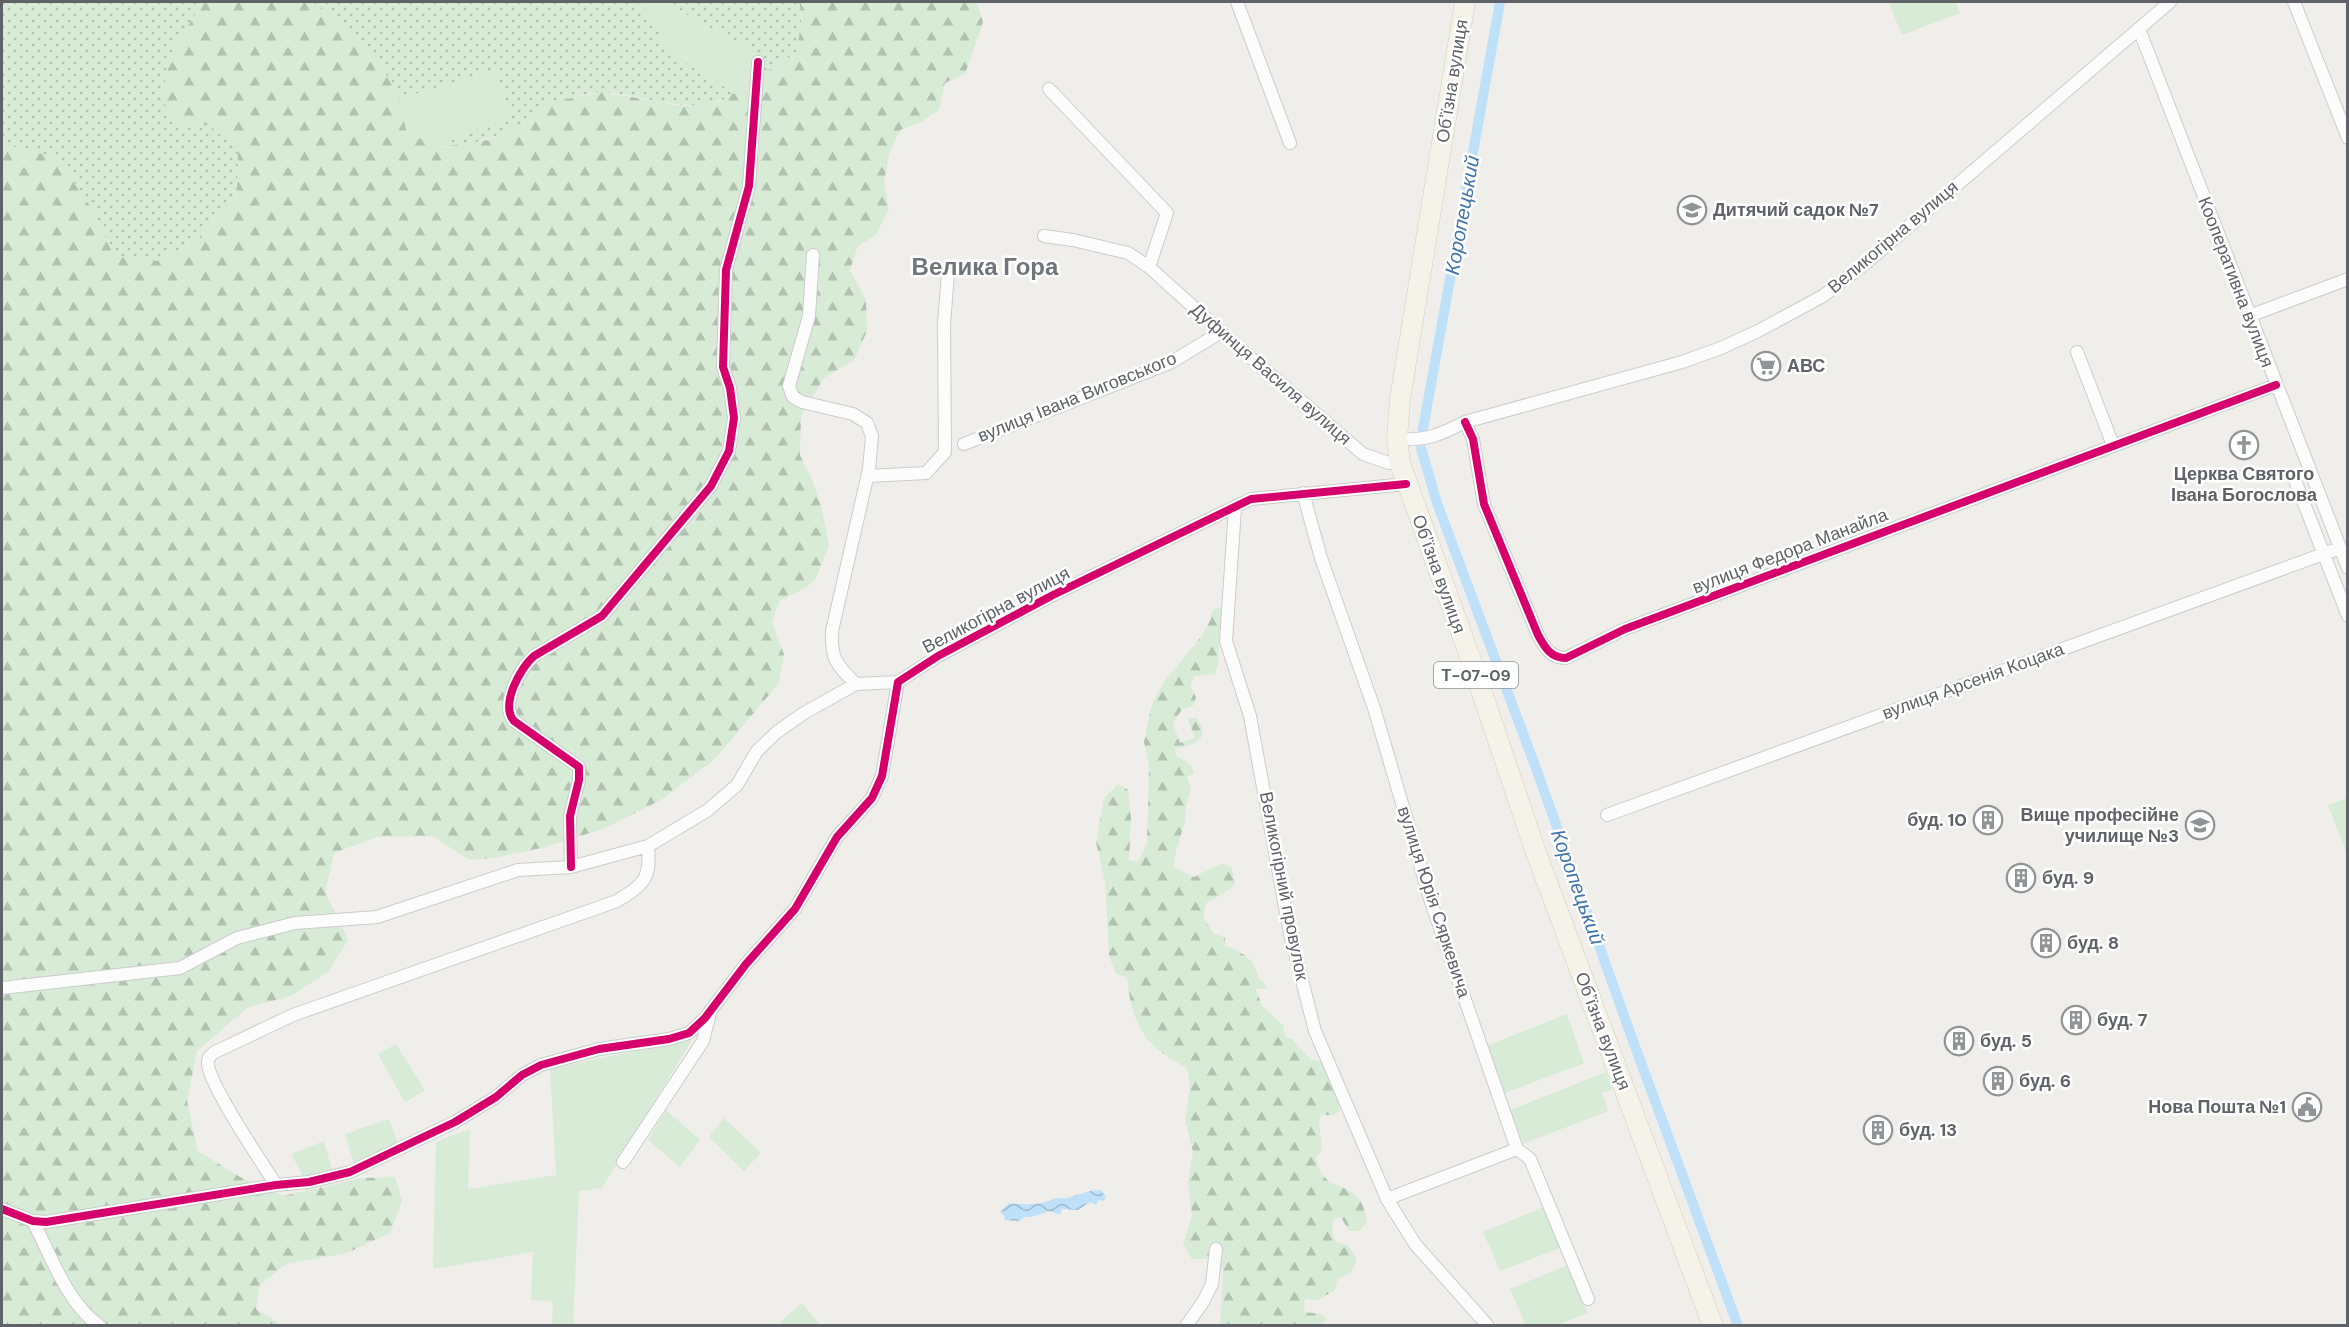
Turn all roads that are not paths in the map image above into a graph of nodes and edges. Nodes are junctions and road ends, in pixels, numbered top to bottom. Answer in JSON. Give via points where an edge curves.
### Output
{"nodes":[{"id":1,"x":1237,"y":2,"type":"edge"},
{"id":2,"x":1465,"y":2,"type":"edge"},
{"id":3,"x":2170,"y":2,"type":"edge"},
{"id":4,"x":2294,"y":2,"type":"edge"},
{"id":5,"x":2139,"y":29,"type":"junction"},
{"id":6,"x":758,"y":62,"type":"dead end"},
{"id":7,"x":1049,"y":89,"type":"dead end"},
{"id":8,"x":2348,"y":138,"type":"edge"},
{"id":9,"x":1290,"y":142,"type":"dead end"},
{"id":10,"x":1044,"y":236,"type":"dead end"},
{"id":11,"x":813,"y":255,"type":"dead end"},
{"id":12,"x":1149,"y":267,"type":"junction"},
{"id":13,"x":948,"y":273,"type":"dead end"},
{"id":14,"x":2348,"y":279,"type":"edge"},
{"id":15,"x":2249,"y":316,"type":"junction"},
{"id":16,"x":1221,"y":332,"type":"junction"},
{"id":17,"x":2077,"y":352,"type":"dead end"},
{"id":18,"x":2276,"y":385,"type":"junction"},
{"id":19,"x":1465,"y":422,"type":"junction"},
{"id":20,"x":1397,"y":439,"type":"junction"},
{"id":21,"x":964,"y":444,"type":"dead end"},
{"id":22,"x":2113,"y":446,"type":"junction"},
{"id":23,"x":1400,"y":463,"type":"junction"},
{"id":24,"x":868,"y":476,"type":"junction"},
{"id":25,"x":2296,"y":483,"type":"dead end"},
{"id":26,"x":1407,"y":484,"type":"junction"},
{"id":27,"x":1303,"y":493,"type":"junction"},
{"id":28,"x":1235,"y":508,"type":"junction"},
{"id":29,"x":2340,"y":548,"type":"junction"},
{"id":30,"x":2324,"y":554,"type":"junction"},
{"id":31,"x":2348,"y":568,"type":"edge"},
{"id":32,"x":2348,"y":616,"type":"edge"},
{"id":33,"x":898,"y":682,"type":"junction"},
{"id":34,"x":856,"y":684,"type":"junction"},
{"id":35,"x":1607,"y":815,"type":"dead end"},
{"id":36,"x":648,"y":846,"type":"junction"},
{"id":37,"x":571,"y":867,"type":"junction"},
{"id":38,"x":2,"y":988,"type":"edge"},
{"id":39,"x":711,"y":1009,"type":"junction"},
{"id":40,"x":1517,"y":1149,"type":"junction"},
{"id":41,"x":623,"y":1162,"type":"dead end"},
{"id":42,"x":276,"y":1185,"type":"junction"},
{"id":43,"x":1387,"y":1199,"type":"junction"},
{"id":44,"x":2,"y":1209,"type":"edge"},
{"id":45,"x":33,"y":1221,"type":"junction"},
{"id":46,"x":1216,"y":1249,"type":"dead end"},
{"id":47,"x":1588,"y":1299,"type":"dead end"},
{"id":48,"x":100,"y":1326,"type":"edge"},
{"id":49,"x":1186,"y":1326,"type":"edge"},
{"id":50,"x":1488,"y":1326,"type":"edge"},
{"id":51,"x":1713,"y":1326,"type":"edge"}],
"edges":[{"from":1,"to":9,"type":"street"},
{"from":2,"to":20,"type":"main road","name":"Обʼїзна вулиця","number":"Т-07-09","via":[[1400,399]]},
{"from":3,"to":5,"type":"street","name":"Великогірна вулиця"},
{"from":4,"to":8,"type":"street"},
{"from":5,"to":15,"type":"street","name":"Кооперативна вулиця"},
{"from":5,"to":19,"type":"street","name":"Великогірна вулиця","via":[[1823,296],[1758,331],[1682,362]]},
{"from":6,"to":37,"type":"street","via":[[749,186],[726,270],[723,367],[734,418],[729,451],[711,486],[602,616],[525,664],[508,707],[508,715],[514,721],[579,766],[570,816]]},
{"from":7,"to":12,"type":"street","via":[[1167,213]]},
{"from":10,"to":12,"type":"street","name":"Дуфинця Василя вулиця","via":[[1128,253]]},
{"from":11,"to":24,"type":"street","via":[[809,316],[789,386],[793,397],[802,402],[853,414],[867,423],[872,436]]},
{"from":12,"to":16,"type":"street","name":"Дуфинця Василя вулиця"},
{"from":13,"to":24,"type":"street","via":[[944,324],[945,452],[926,473]]},
{"from":14,"to":15,"type":"street"},
{"from":15,"to":18,"type":"street","name":"Кооперативна вулиця"},
{"from":16,"to":21,"type":"street","name":"вулиця Івана Виговського","via":[[1170,363]]},
{"from":16,"to":23,"type":"street","name":"Дуфинця Василя вулиця","via":[[1364,454],[1389,464]]},
{"from":17,"to":22,"type":"street"},
{"from":18,"to":22,"type":"street","name":"вулиця Федора Манайла"},
{"from":18,"to":29,"type":"street","name":"Кооперативна вулиця"},
{"from":19,"to":20,"type":"street","name":"Великогірна вулиця","via":[[1431,438]]},
{"from":19,"to":22,"type":"street","name":"вулиця Федора Манайла","via":[[1474,447],[1484,504],[1538,635],[1557,658],[1566,658],[1625,629]]},
{"from":20,"to":23,"type":"main road","name":"Обʼїзна вулиця","number":"Т-07-09"},
{"from":23,"to":26,"type":"main road","name":"Обʼїзна вулиця","number":"Т-07-09"},
{"from":24,"to":34,"type":"street","via":[[832,631],[831,650],[836,664]]},
{"from":25,"to":30,"type":"street"},
{"from":26,"to":27,"type":"street","name":"Великогірна вулиця"},
{"from":26,"to":51,"type":"main road","name":"Обʼїзна вулиця","number":"Т-07-09","via":[[1535,850]]},
{"from":27,"to":28,"type":"street","name":"Великогірна вулиця","via":[[1251,499]]},
{"from":27,"to":40,"type":"street","name":"вулиця Юрія Сяркевича","via":[[1321,558],[1374,708],[1431,902]]},
{"from":28,"to":33,"type":"street","name":"Великогірна вулиця","via":[[1053,595],[938,656]]},
{"from":28,"to":43,"type":"street","name":"Великогірний провулок","via":[[1226,641],[1250,716],[1290,934],[1315,1031]]},
{"from":29,"to":30,"type":"street","name":"вулиця Арсенія Коцака"},
{"from":29,"to":31,"type":"street","name":"Кооперативна вулиця"},
{"from":30,"to":32,"type":"street"},
{"from":30,"to":35,"type":"street","name":"вулиця Арсенія Коцака"},
{"from":33,"to":34,"type":"street"},
{"from":33,"to":39,"type":"street","via":[[882,776],[872,798],[837,837],[795,909]]},
{"from":34,"to":36,"type":"street","via":[[777,732],[757,751],[737,785],[708,810]]},
{"from":36,"to":37,"type":"street"},
{"from":36,"to":42,"type":"street","via":[[650,867],[639,887],[617,902],[293,1015],[209,1057],[207,1064],[214,1083]]},
{"from":37,"to":38,"type":"street","via":[[518,870],[377,917],[295,923],[237,938],[180,968]]},
{"from":39,"to":41,"type":"street","via":[[703,1041]]},
{"from":39,"to":42,"type":"street","via":[[689,1033],[541,1065],[455,1122],[350,1172]]},
{"from":40,"to":43,"type":"street"},
{"from":40,"to":47,"type":"street","name":"вулиця Юрія Сяркевича","via":[[1530,1159]]},
{"from":42,"to":45,"type":"street"},
{"from":43,"to":50,"type":"street","name":"Великогірний провулок","via":[[1415,1244]]},
{"from":44,"to":45,"type":"street"},
{"from":45,"to":48,"type":"street","via":[[74,1301]]},
{"from":46,"to":49,"type":"street","via":[[1212,1284]]}]}
